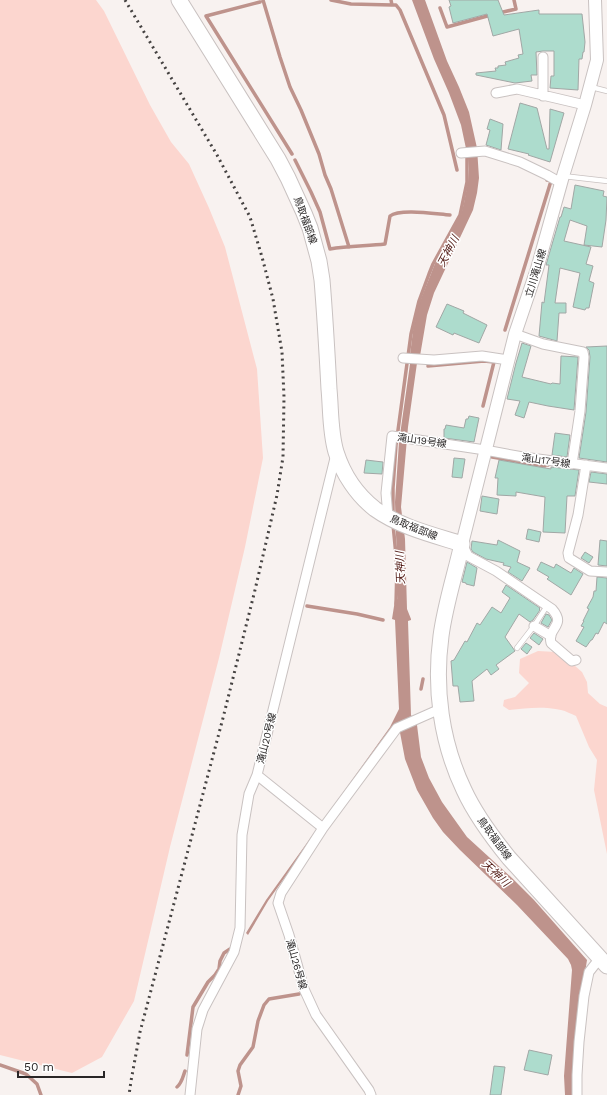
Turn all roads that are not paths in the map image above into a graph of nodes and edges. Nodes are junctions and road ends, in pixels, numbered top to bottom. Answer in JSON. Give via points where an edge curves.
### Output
{"nodes":[{"id":1,"x":179,"y":0,"type":"edge"},
{"id":2,"x":595,"y":0,"type":"edge"},
{"id":3,"x":543,"y":57,"type":"dead end"},
{"id":4,"x":590,"y":86,"type":"junction"},
{"id":5,"x":607,"y":91,"type":"edge"},
{"id":6,"x":496,"y":93,"type":"dead end"},
{"id":7,"x":543,"y":96,"type":"junction"},
{"id":8,"x":585,"y":105,"type":"junction"},
{"id":9,"x":463,"y":153,"type":"dead end"},
{"id":10,"x":562,"y":180,"type":"junction"},
{"id":11,"x":607,"y":181,"type":"edge"},
{"id":12,"x":515,"y":334,"type":"junction"},
{"id":13,"x":403,"y":358,"type":"dead end"},
{"id":14,"x":508,"y":360,"type":"junction"},
{"id":15,"x":485,"y":450,"type":"junction"},
{"id":16,"x":336,"y":452,"type":"junction"},
{"id":17,"x":572,"y":464,"type":"junction"},
{"id":18,"x":586,"y":465,"type":"junction"},
{"id":19,"x":607,"y":468,"type":"edge"},
{"id":20,"x":390,"y":518,"type":"junction"},
{"id":21,"x":462,"y":544,"type":"junction"},
{"id":22,"x":607,"y":572,"type":"edge"},
{"id":23,"x":547,"y":605,"type":"junction"},
{"id":24,"x":534,"y":626,"type":"junction"},
{"id":25,"x":551,"y":636,"type":"junction"},
{"id":26,"x":517,"y":648,"type":"dead end"},
{"id":27,"x":576,"y":660,"type":"dead end"},
{"id":28,"x":440,"y":709,"type":"junction"},
{"id":29,"x":258,"y":775,"type":"junction"},
{"id":30,"x":323,"y":828,"type":"junction"},
{"id":31,"x":603,"y":962,"type":"edge"},
{"id":32,"x":190,"y":1095,"type":"edge"},
{"id":33,"x":371,"y":1095,"type":"edge"},
{"id":34,"x":577,"y":1095,"type":"edge"}],
"edges":[{"from":1,"to":16,"type":"main road","name":"鳥取福部線","via":[[278,159],[297,195],[310,228],[322,280]]},
{"from":2,"to":4,"type":"street","name":"立川滝山線","via":[[597,60]]},
{"from":3,"to":7,"type":"street"},
{"from":4,"to":5,"type":"lane"},
{"from":4,"to":8,"type":"street","name":"立川滝山線"},
{"from":6,"to":7,"type":"street","via":[[517,89]]},
{"from":7,"to":8,"type":"street"},
{"from":8,"to":10,"type":"street","name":"立川滝山線"},
{"from":9,"to":10,"type":"street","via":[[485,151],[520,162]]},
{"from":10,"to":11,"type":"lane"},
{"from":10,"to":12,"type":"street","name":"立川滝山線","via":[[537,269]]},
{"from":12,"to":14,"type":"street","name":"立川滝山線"},
{"from":12,"to":17,"type":"street","via":[[543,344],[583,352],[580,411]]},
{"from":13,"to":14,"type":"street","via":[[434,360],[482,356]]},
{"from":14,"to":15,"type":"street","name":"立川滝山線"},
{"from":15,"to":17,"type":"street","name":"滝山17号線"},
{"from":15,"to":20,"type":"street","name":"滝山19号線","via":[[392,436],[386,493]]},
{"from":15,"to":21,"type":"street","name":"立川滝山線"},
{"from":16,"to":20,"type":"main road","name":"鳥取福部線","via":[[345,474],[356,490],[371,505]]},
{"from":16,"to":29,"type":"street","name":"滝山20号線"},
{"from":17,"to":18,"type":"street","name":"滝山17号線"},
{"from":18,"to":19,"type":"street","name":"滝山17号線"},
{"from":18,"to":22,"type":"street","via":[[578,515],[568,553],[569,558],[590,571]]},
{"from":20,"to":21,"type":"main road","name":"鳥取福部線","via":[[409,527]]},
{"from":21,"to":23,"type":"street","via":[[468,556],[496,571]]},
{"from":21,"to":28,"type":"main road","name":"鳥取福部線","via":[[441,635],[438,669]]},
{"from":23,"to":24,"type":"lane"},
{"from":23,"to":25,"type":"street","via":[[558,615]]},
{"from":24,"to":25,"type":"street"},
{"from":24,"to":26,"type":"lane"},
{"from":25,"to":27,"type":"street","via":[[551,643],[554,646],[572,661]]},
{"from":28,"to":30,"type":"street","via":[[398,726]]},
{"from":28,"to":31,"type":"main road","name":"鳥取福部線","via":[[446,742],[455,770],[473,808],[509,858]]},
{"from":29,"to":30,"type":"street","name":"滝山20号線"},
{"from":29,"to":32,"type":"street","via":[[249,794],[242,835],[240,928],[234,952],[203,1010],[197,1028]]},
{"from":30,"to":33,"type":"street","name":"滝山26号線","via":[[281,893],[278,903],[304,989],[316,1015]]},
{"from":31,"to":34,"type":"street","via":[[589,972],[584,996],[576,1075]]}]}
